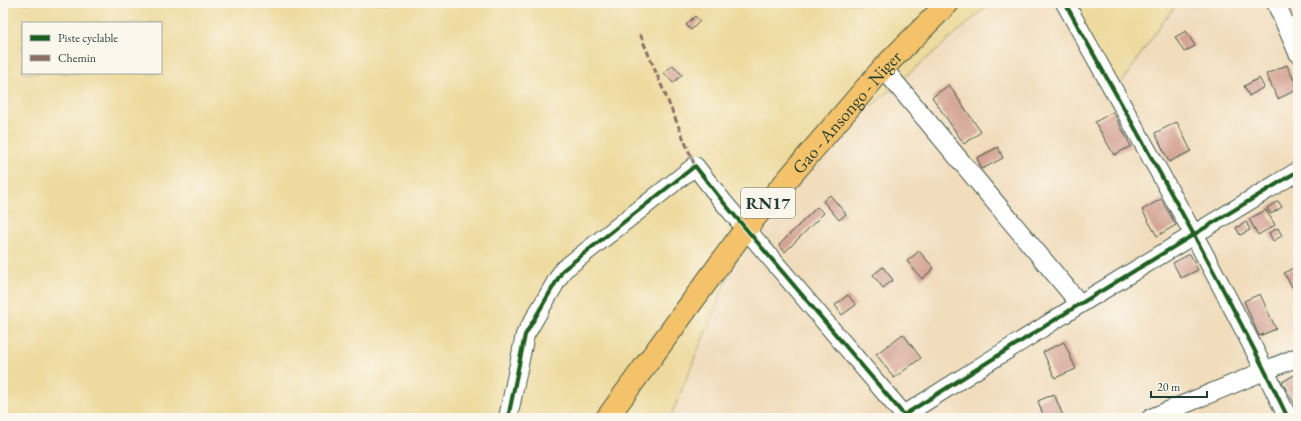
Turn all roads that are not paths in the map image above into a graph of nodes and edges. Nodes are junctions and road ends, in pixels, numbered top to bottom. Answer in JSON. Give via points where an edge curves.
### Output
{"nodes":[{"id":1,"x":948,"y":3,"type":"edge"},
{"id":2,"x":1065,"y":3,"type":"edge"},
{"id":3,"x":1276,"y":3,"type":"edge"},
{"id":4,"x":1298,"y":53,"type":"edge"},
{"id":5,"x":883,"y":68,"type":"junction"},
{"id":6,"x":1298,"y":171,"type":"edge"},
{"id":7,"x":746,"y":228,"type":"junction"},
{"id":8,"x":1194,"y":234,"type":"junction"},
{"id":9,"x":1080,"y":304,"type":"junction"},
{"id":10,"x":1298,"y":357,"type":"edge"},
{"id":11,"x":1265,"y":371,"type":"junction"},
{"id":12,"x":508,"y":418,"type":"edge"},
{"id":13,"x":607,"y":418,"type":"edge"},
{"id":14,"x":1152,"y":418,"type":"edge"},
{"id":15,"x":1288,"y":418,"type":"edge"}],
"edges":[{"from":1,"to":5,"type":"main road","name":"Gao - Ansongo - Niger","number":"RN17"},
{"from":2,"to":8,"type":"street"},
{"from":3,"to":4,"type":"street"},
{"from":5,"to":7,"type":"main road","name":"Gao - Ansongo - Niger","number":"RN17"},
{"from":5,"to":9,"type":"street"},
{"from":6,"to":8,"type":"street"},
{"from":7,"to":9,"type":"street","via":[[904,415]]},
{"from":7,"to":12,"type":"street","via":[[696,166],[618,226],[563,270],[525,335]]},
{"from":7,"to":13,"type":"main road","name":"Gao - Ansongo - Niger","number":"RN17"},
{"from":8,"to":9,"type":"street"},
{"from":8,"to":11,"type":"street"},
{"from":10,"to":11,"type":"street"},
{"from":11,"to":14,"type":"street"},
{"from":11,"to":15,"type":"street"}]}
